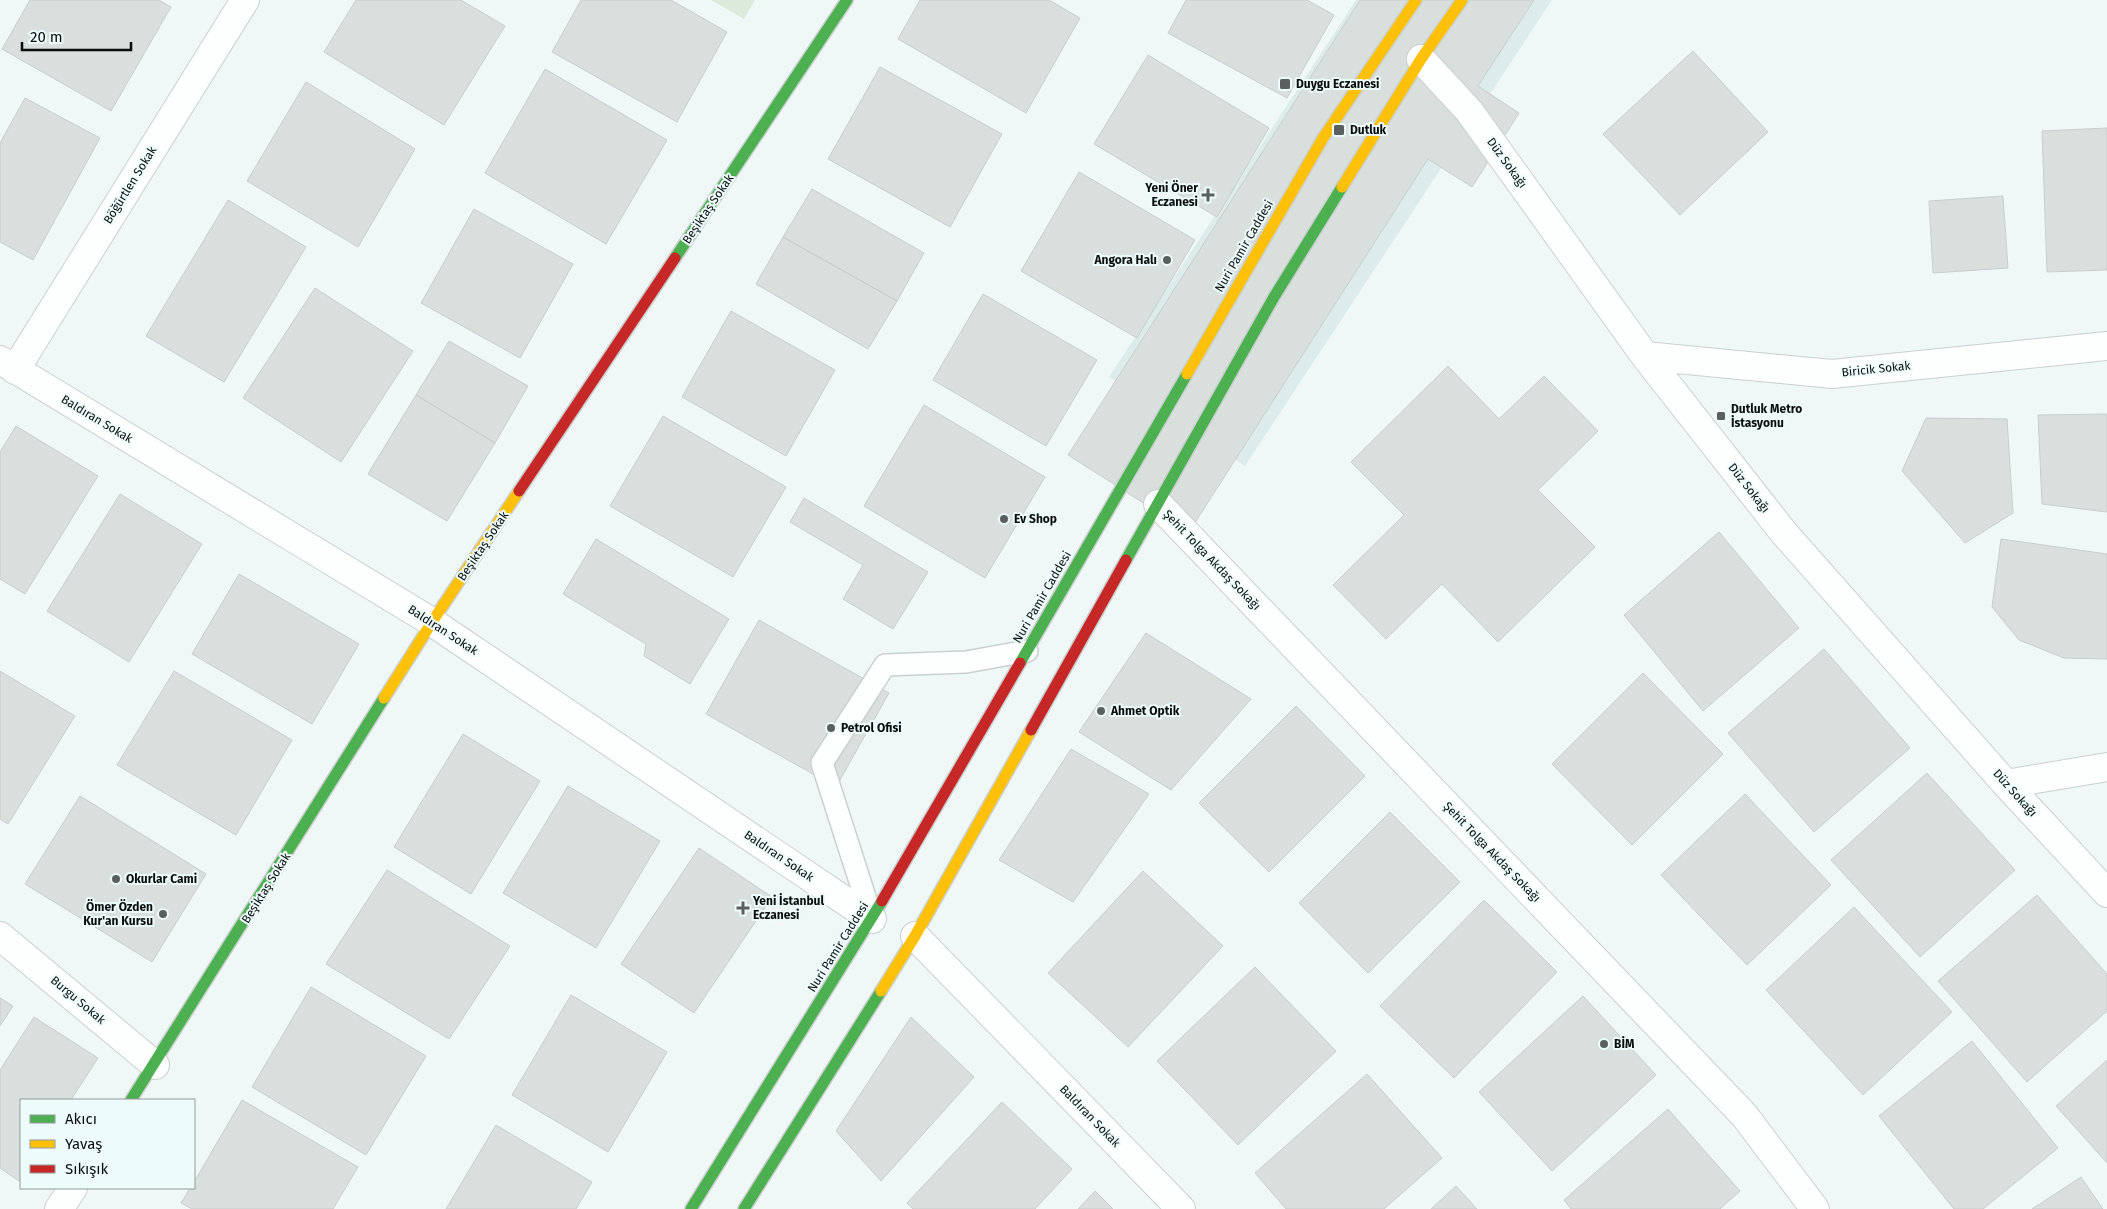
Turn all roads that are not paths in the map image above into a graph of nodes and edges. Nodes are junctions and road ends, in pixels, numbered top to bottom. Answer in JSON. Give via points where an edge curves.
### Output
{"nodes":[{"id":1,"x":245,"y":0,"type":"edge"},
{"id":2,"x":848,"y":0,"type":"edge"},
{"id":3,"x":1416,"y":0,"type":"edge"},
{"id":4,"x":1462,"y":0,"type":"edge"},
{"id":5,"x":1421,"y":59,"type":"junction"},
{"id":6,"x":2107,"y":346,"type":"edge"},
{"id":7,"x":1645,"y":356,"type":"junction"},
{"id":8,"x":7,"y":365,"type":"edge"},
{"id":9,"x":1158,"y":504,"type":"junction"},
{"id":10,"x":432,"y":622,"type":"junction"},
{"id":11,"x":1027,"y":651,"type":"junction"},
{"id":12,"x":2107,"y":767,"type":"edge"},
{"id":13,"x":2006,"y":784,"type":"junction"},
{"id":14,"x":2107,"y":892,"type":"edge"},
{"id":15,"x":872,"y":919,"type":"junction"},
{"id":16,"x":0,"y":936,"type":"edge"},
{"id":17,"x":915,"y":936,"type":"junction"},
{"id":18,"x":155,"y":1065,"type":"junction"},
{"id":19,"x":132,"y":1099,"type":"edge"},
{"id":20,"x":72,"y":1189,"type":"edge"},
{"id":21,"x":59,"y":1209,"type":"edge"},
{"id":22,"x":692,"y":1209,"type":"edge"},
{"id":23,"x":744,"y":1209,"type":"edge"},
{"id":24,"x":1181,"y":1209,"type":"edge"},
{"id":25,"x":1815,"y":1209,"type":"edge"}],
"edges":[{"from":1,"to":8,"type":"street","name":"Böğürtlen Sokak"},
{"from":2,"to":10,"type":"main road","name":"Beşiktaş Sokak"},
{"from":3,"to":11,"type":"main road","name":"Nuri Pamir Caddesi","via":[[1323,138]]},
{"from":4,"to":5,"type":"main road"},
{"from":5,"to":7,"type":"street","name":"Düz Sokağı","via":[[1469,111]]},
{"from":5,"to":9,"type":"main road","via":[[1274,297]]},
{"from":6,"to":7,"type":"street","name":"Biricik Sokak","via":[[1832,374]]},
{"from":7,"to":13,"type":"street","name":"Düz Sokağı","via":[[1784,533]]},
{"from":8,"to":10,"type":"street","name":"Baldıran Sokak"},
{"from":9,"to":17,"type":"main road"},
{"from":9,"to":25,"type":"street","name":"Şehit Tolga Akdaş Sokağı","via":[[1744,1115]]},
{"from":10,"to":15,"type":"street","name":"Baldıran Sokak"},
{"from":10,"to":18,"type":"main road","name":"Beşiktaş Sokak"},
{"from":11,"to":15,"type":"main road","name":"Nuri Pamir Caddesi"},
{"from":11,"to":15,"type":"lane","via":[[966,662],[885,665],[822,763]]},
{"from":12,"to":13,"type":"street"},
{"from":13,"to":14,"type":"street","name":"Düz Sokağı"},
{"from":15,"to":22,"type":"main road","name":"Nuri Pamir Caddesi"},
{"from":16,"to":18,"type":"street","name":"Burgu Sokak"},
{"from":17,"to":23,"type":"main road"},
{"from":17,"to":24,"type":"street","name":"Baldıran Sokak"},
{"from":18,"to":19,"type":"main road","name":"Beşiktaş Sokak"},
{"from":20,"to":21,"type":"street"}]}
